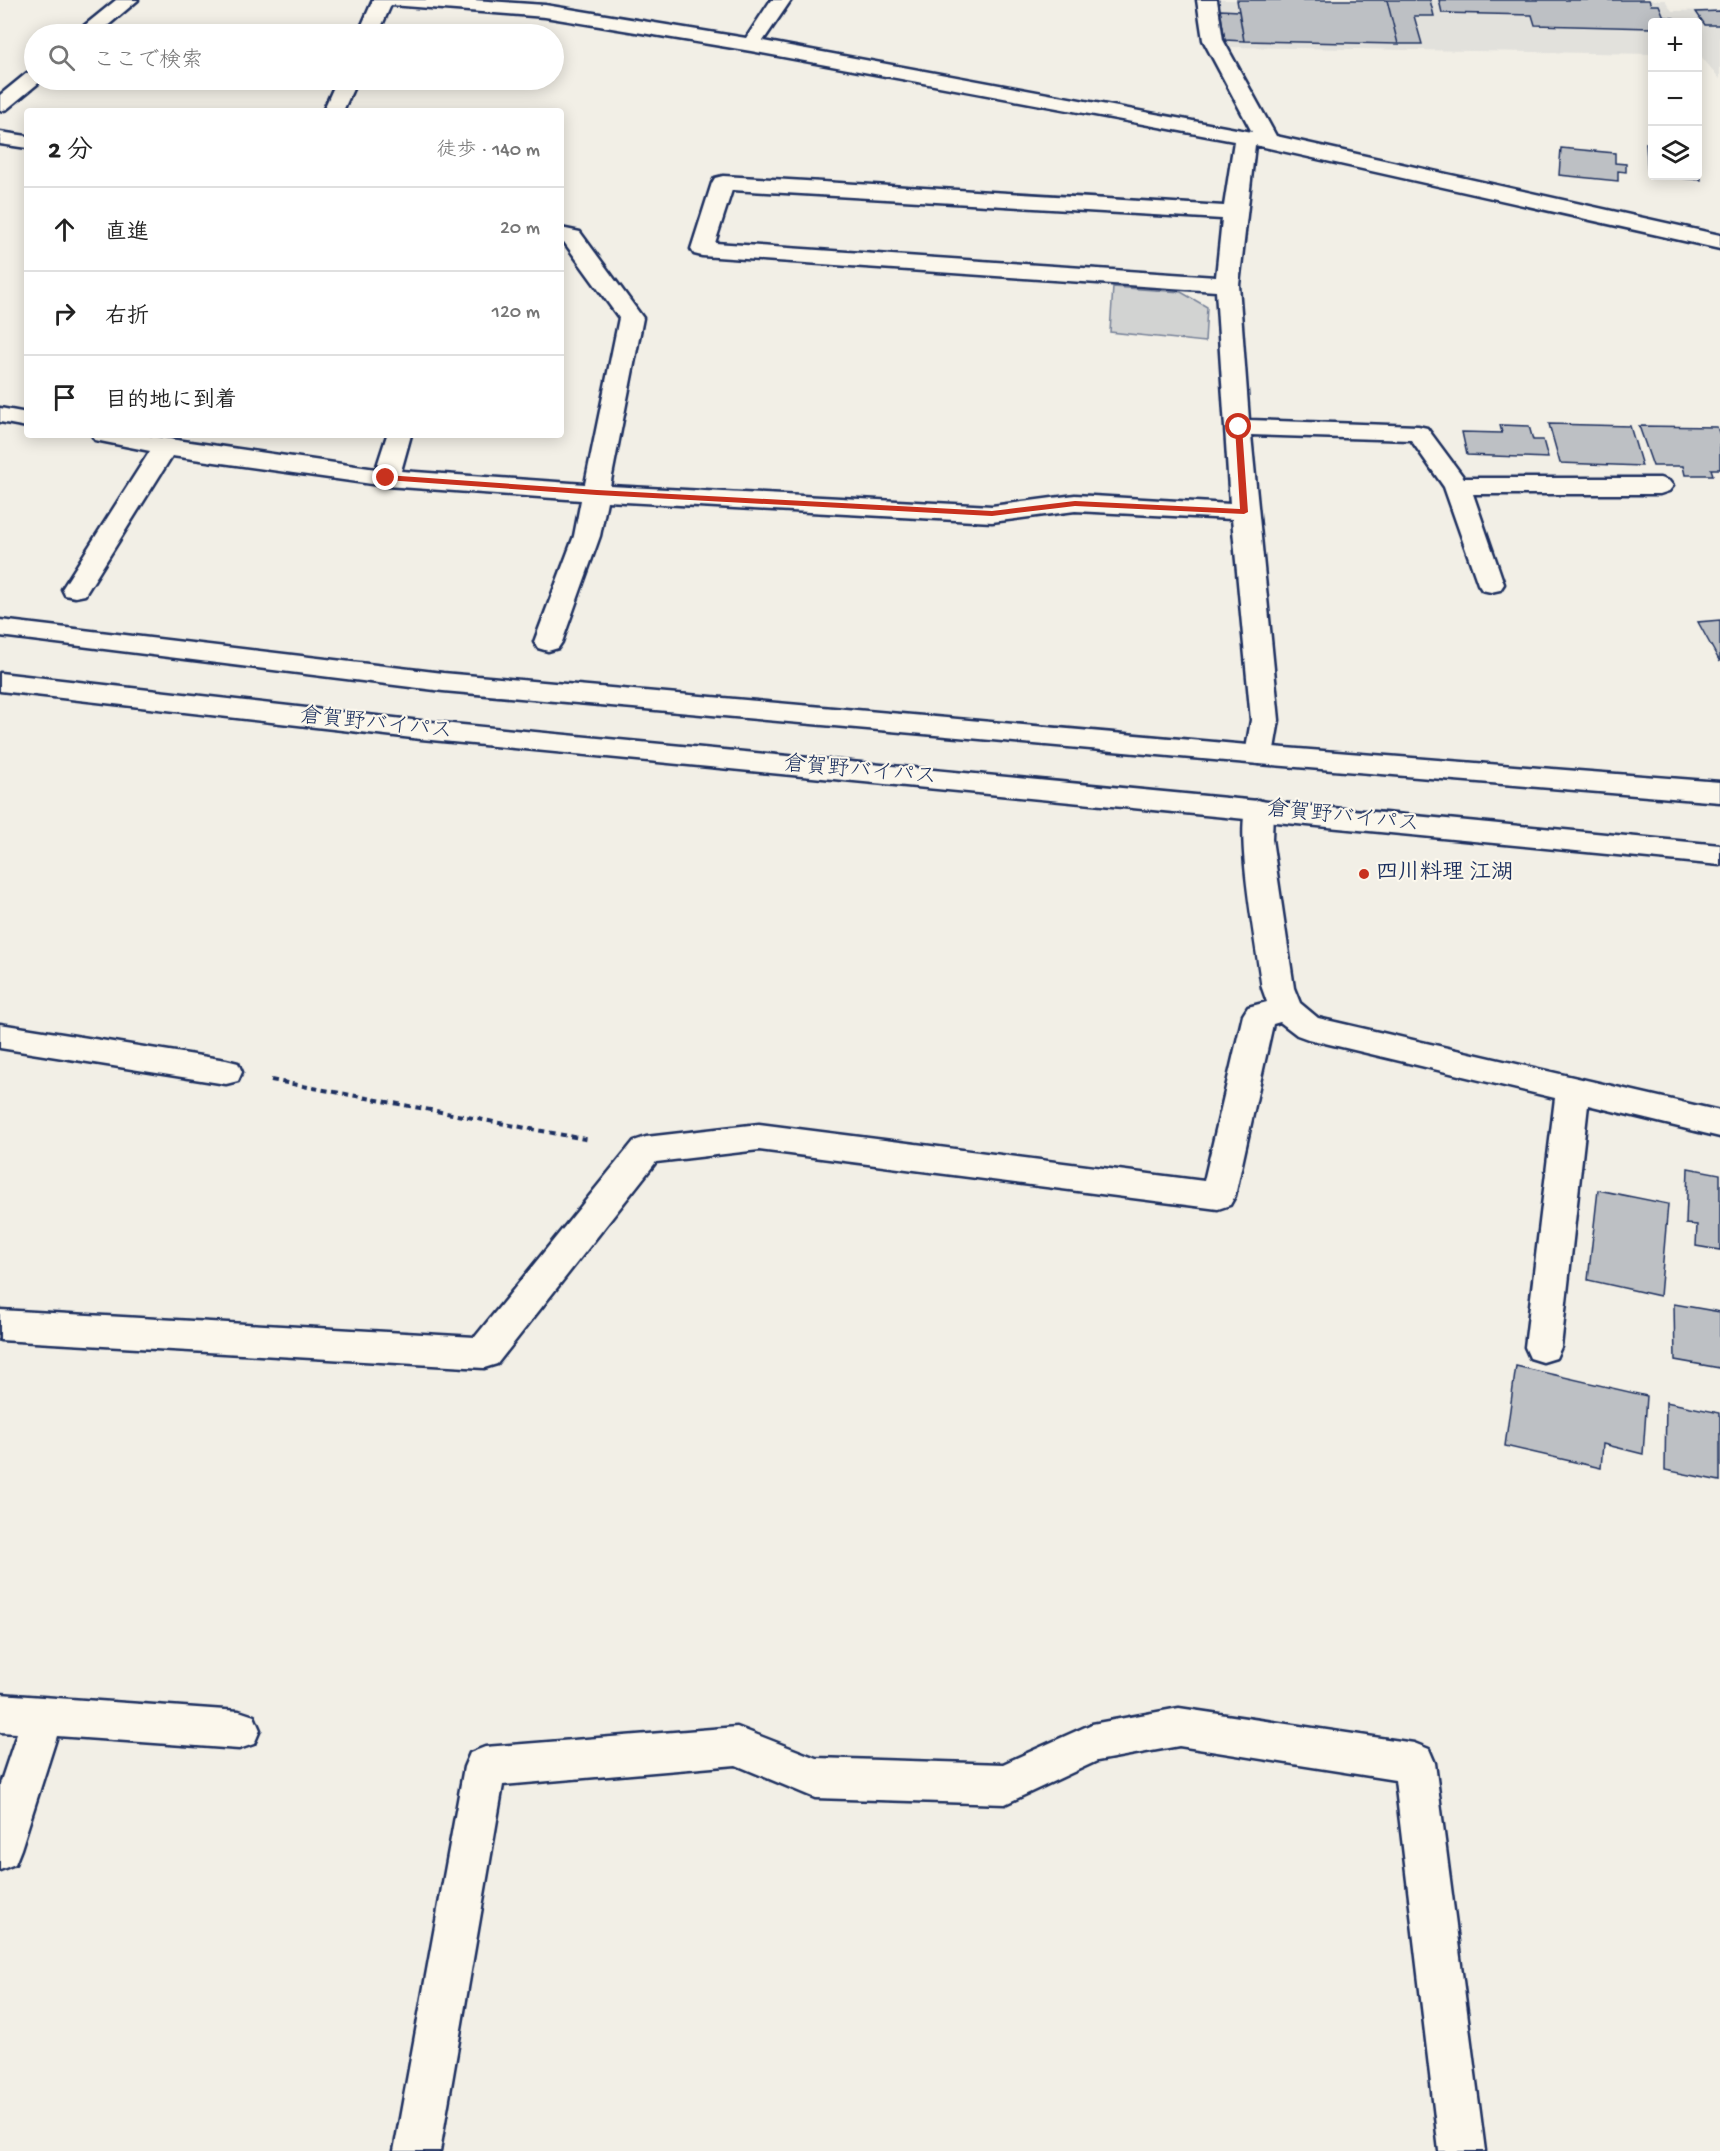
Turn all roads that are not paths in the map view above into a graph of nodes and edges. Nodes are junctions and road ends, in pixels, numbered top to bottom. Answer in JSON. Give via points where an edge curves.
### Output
{"nodes":[{"id":1,"x":128,"y":0,"type":"edge"},
{"id":2,"x":383,"y":0,"type":"edge"},
{"id":3,"x":394,"y":0,"type":"edge"},
{"id":4,"x":782,"y":0,"type":"edge"},
{"id":5,"x":1207,"y":0,"type":"edge"},
{"id":6,"x":98,"y":24,"type":"edge"},
{"id":7,"x":372,"y":24,"type":"edge"},
{"id":8,"x":751,"y":45,"type":"junction"},
{"id":9,"x":24,"y":85,"type":"edge"},
{"id":10,"x":342,"y":90,"type":"edge"},
{"id":11,"x":0,"y":105,"type":"edge"},
{"id":12,"x":334,"y":108,"type":"edge"},
{"id":13,"x":1245,"y":137,"type":"junction"},
{"id":14,"x":0,"y":138,"type":"edge"},
{"id":15,"x":1268,"y":141,"type":"junction"},
{"id":16,"x":24,"y":142,"type":"edge"},
{"id":17,"x":1233,"y":213,"type":"junction"},
{"id":18,"x":564,"y":236,"type":"edge"},
{"id":19,"x":1720,"y":242,"type":"edge"},
{"id":20,"x":1227,"y":285,"type":"junction"},
{"id":21,"x":0,"y":415,"type":"edge"},
{"id":22,"x":24,"y":419,"type":"edge"},
{"id":23,"x":1239,"y":427,"type":"junction"},
{"id":24,"x":119,"y":438,"type":"edge"},
{"id":25,"x":398,"y":438,"type":"edge"},
{"id":26,"x":165,"y":447,"type":"junction"},
{"id":27,"x":386,"y":478,"type":"junction"},
{"id":28,"x":1457,"y":486,"type":"junction"},
{"id":29,"x":1660,"y":486,"type":"dead end"},
{"id":30,"x":597,"y":493,"type":"junction"},
{"id":31,"x":1244,"y":512,"type":"junction"},
{"id":32,"x":1491,"y":584,"type":"dead end"},
{"id":33,"x":75,"y":589,"type":"dead end"},
{"id":34,"x":0,"y":628,"type":"edge"},
{"id":35,"x":548,"y":642,"type":"dead end"},
{"id":36,"x":0,"y":682,"type":"edge"},
{"id":37,"x":1259,"y":755,"type":"junction"},
{"id":38,"x":1720,"y":792,"type":"edge"},
{"id":39,"x":1258,"y":810,"type":"junction"},
{"id":40,"x":1720,"y":855,"type":"edge"},
{"id":41,"x":1286,"y":1009,"type":"junction"},
{"id":42,"x":0,"y":1036,"type":"edge"},
{"id":43,"x":226,"y":1071,"type":"road end"},
{"id":44,"x":1573,"y":1090,"type":"junction"},
{"id":45,"x":1720,"y":1124,"type":"edge"},
{"id":46,"x":0,"y":1325,"type":"edge"},
{"id":47,"x":1544,"y":1347,"type":"dead end"},
{"id":48,"x":0,"y":1713,"type":"edge"},
{"id":49,"x":43,"y":1715,"type":"junction"},
{"id":50,"x":238,"y":1730,"type":"dead end"},
{"id":51,"x":0,"y":1849,"type":"edge"},
{"id":52,"x":417,"y":2151,"type":"edge"},
{"id":53,"x":1462,"y":2151,"type":"edge"}],
"edges":[{"from":1,"to":6,"type":"main road"},
{"from":2,"to":7,"type":"main road"},
{"from":3,"to":8,"type":"main road","via":[[545,11]]},
{"from":4,"to":8,"type":"main road"},
{"from":5,"to":15,"type":"main road","via":[[1213,40]]},
{"from":8,"to":13,"type":"main road"},
{"from":9,"to":11,"type":"main road"},
{"from":10,"to":12,"type":"main road"},
{"from":13,"to":15,"type":"main road"},
{"from":13,"to":17,"type":"main road"},
{"from":14,"to":16,"type":"main road"},
{"from":15,"to":19,"type":"main road"},
{"from":17,"to":20,"type":"main road"},
{"from":17,"to":20,"type":"main road","via":[[723,183],[702,249]]},
{"from":18,"to":30,"type":"main road","via":[[572,237],[631,318]]},
{"from":20,"to":23,"type":"main road"},
{"from":21,"to":22,"type":"main road"},
{"from":23,"to":28,"type":"main road","via":[[1418,434]]},
{"from":23,"to":31,"type":"main road"},
{"from":24,"to":26,"type":"main road"},
{"from":25,"to":27,"type":"main road"},
{"from":26,"to":27,"type":"main road"},
{"from":26,"to":33,"type":"main road"},
{"from":27,"to":30,"type":"main road"},
{"from":28,"to":29,"type":"main road"},
{"from":28,"to":32,"type":"main road"},
{"from":30,"to":31,"type":"main road","via":[[992,514],[1075,503]]},
{"from":30,"to":35,"type":"main road","via":[[587,536]]},
{"from":31,"to":37,"type":"main road","via":[[1265,720]]},
{"from":34,"to":37,"type":"main road","via":[[443,682]]},
{"from":36,"to":39,"type":"main road","name":"倉賀野バイパス","via":[[421,730]]},
{"from":37,"to":38,"type":"main road"},
{"from":39,"to":40,"type":"main road","name":"倉賀野バイパス"},
{"from":39,"to":41,"type":"main road","via":[[1257,838],[1278,988]]},
{"from":41,"to":44,"type":"main road","via":[[1308,1027]]},
{"from":41,"to":46,"type":"main road","via":[[1259,1015],[1218,1196],[759,1137],[646,1150],[484,1353]]},
{"from":42,"to":43,"type":"main road"},
{"from":44,"to":45,"type":"main road"},
{"from":44,"to":47,"type":"main road"},
{"from":48,"to":49,"type":"main road"},
{"from":49,"to":50,"type":"main road"},
{"from":49,"to":51,"type":"main road"},
{"from":52,"to":53,"type":"main road","via":[[485,1767],[737,1746],[815,1778],[1005,1784],[1092,1743],[1179,1727],[1414,1763]]}]}
